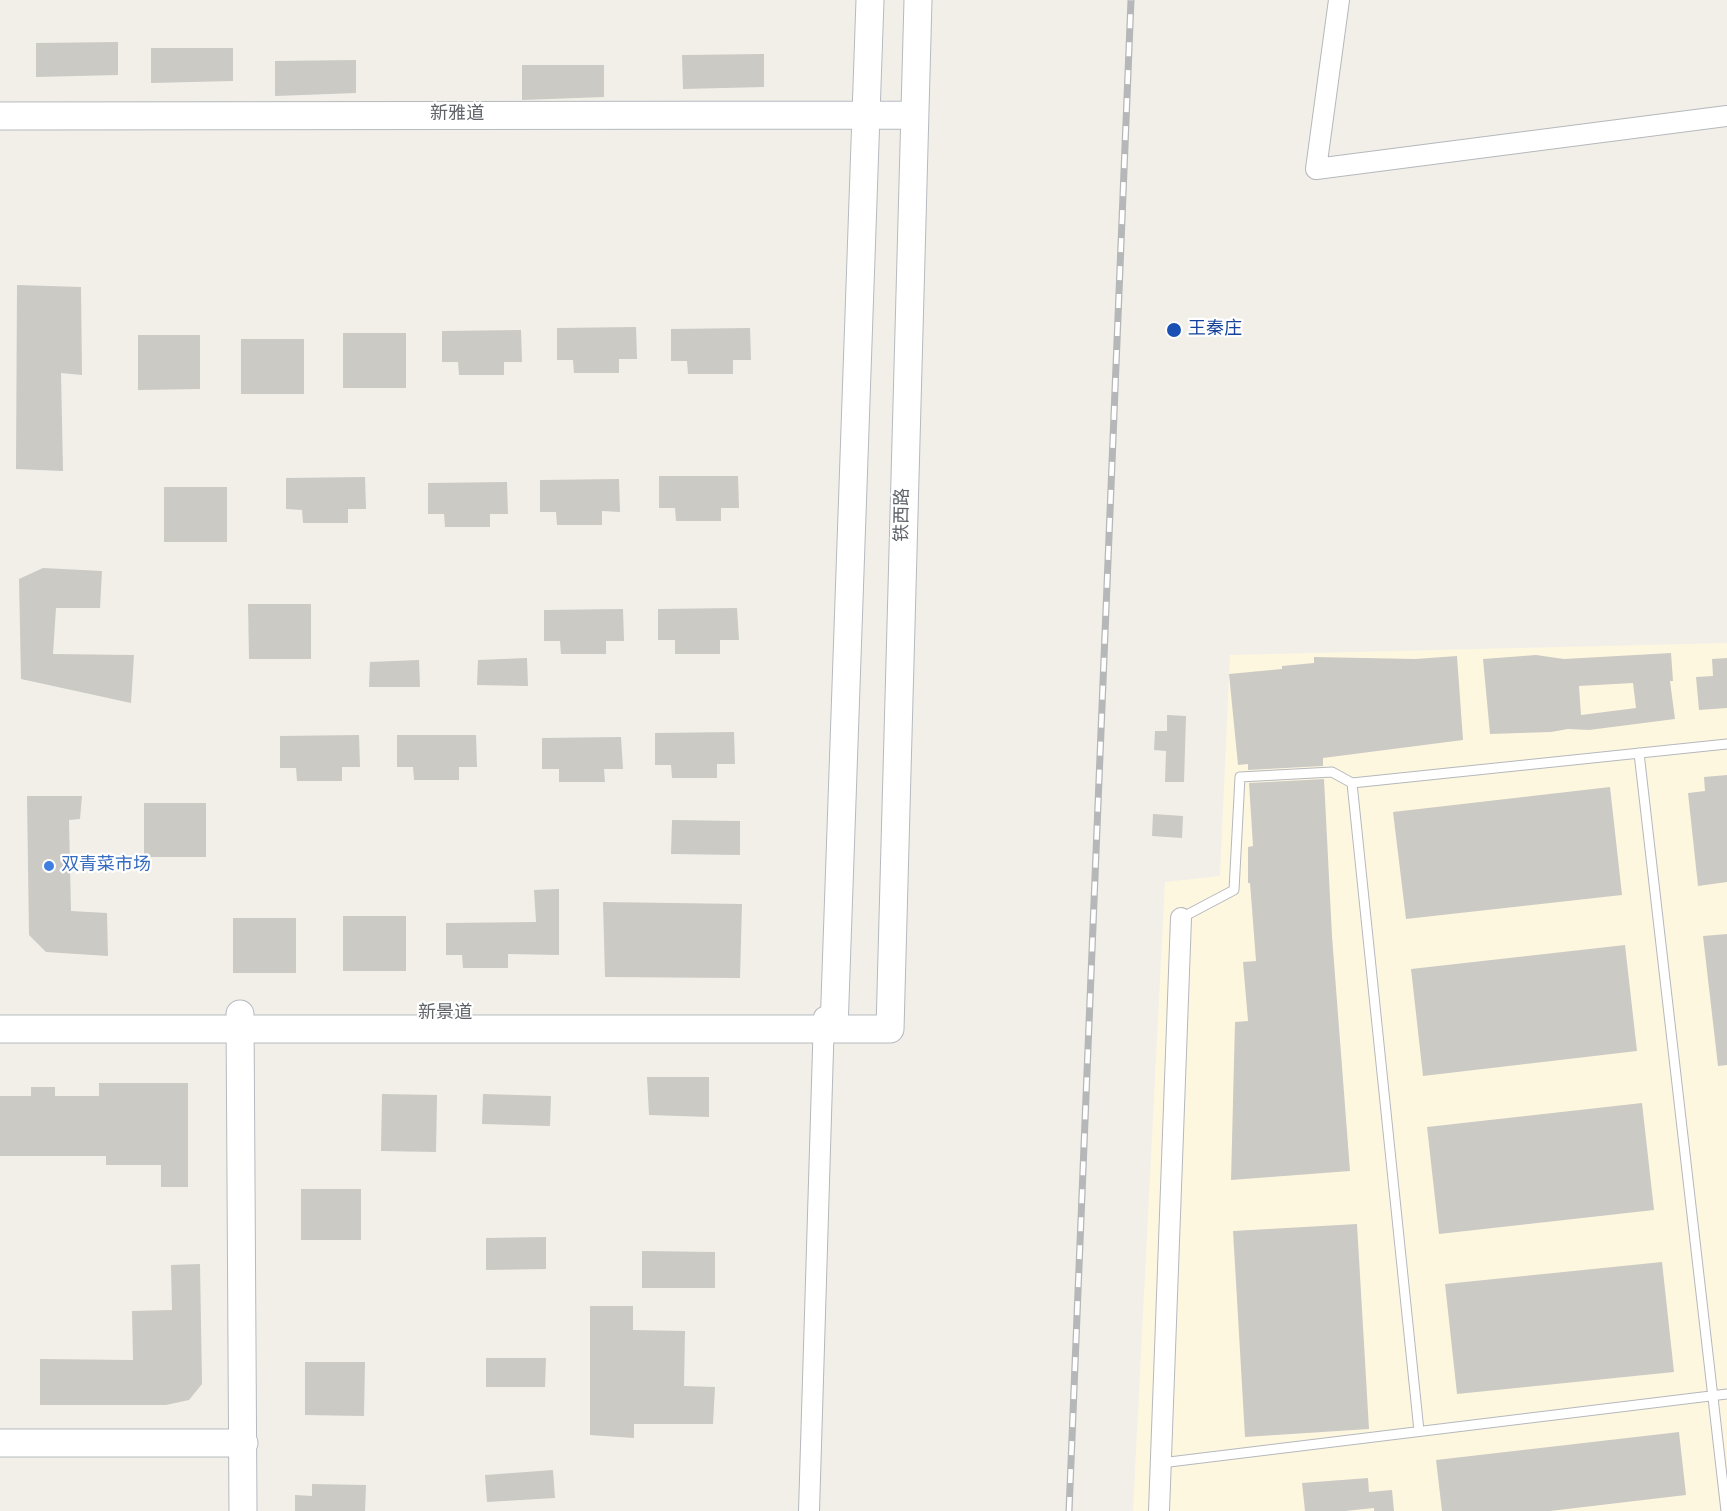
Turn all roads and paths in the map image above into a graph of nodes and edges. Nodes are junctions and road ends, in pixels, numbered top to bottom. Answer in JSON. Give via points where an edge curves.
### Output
{"nodes":[{"id":1,"x":870,"y":0,"type":"edge"},
{"id":2,"x":918,"y":0,"type":"edge"},
{"id":3,"x":1339,"y":0,"type":"edge"},
{"id":4,"x":0,"y":116,"type":"edge"},
{"id":5,"x":1727,"y":116,"type":"edge"},
{"id":6,"x":866,"y":121,"type":"junction"},
{"id":7,"x":914,"y":121,"type":"junction"},
{"id":8,"x":0,"y":128,"type":"edge"},
{"id":9,"x":1727,"y":744,"type":"edge"},
{"id":10,"x":1639,"y":753,"type":"junction"},
{"id":11,"x":1352,"y":783,"type":"junction"},
{"id":12,"x":1181,"y":918,"type":"joint"},
{"id":13,"x":0,"y":1014,"type":"edge"},
{"id":14,"x":240,"y":1021,"type":"junction"},
{"id":15,"x":829,"y":1022,"type":"junction"},
{"id":16,"x":890,"y":1022,"type":"joint"},
{"id":17,"x":0,"y":1029,"type":"edge"},
{"id":18,"x":1727,"y":1394,"type":"edge"},
{"id":19,"x":1712,"y":1396,"type":"junction"},
{"id":20,"x":1419,"y":1431,"type":"junction"},
{"id":21,"x":0,"y":1443,"type":"edge"},
{"id":22,"x":244,"y":1443,"type":"junction"},
{"id":23,"x":1161,"y":1462,"type":"junction"},
{"id":24,"x":243,"y":1511,"type":"edge"},
{"id":25,"x":810,"y":1511,"type":"edge"},
{"id":26,"x":1158,"y":1511,"type":"edge"},
{"id":27,"x":1726,"y":1511,"type":"edge"}],
"edges":[{"from":1,"to":6,"type":"street"},
{"from":2,"to":7,"type":"street","name":"铁西路"},
{"from":3,"to":5,"type":"street","via":[[1316,170]]},
{"from":4,"to":6,"type":"street","name":"新雅道"},
{"from":6,"to":7,"type":"street","name":"新雅道"},
{"from":6,"to":8,"type":"street","name":"新雅道"},
{"from":6,"to":15,"type":"street"},
{"from":7,"to":16,"type":"street","name":"铁西路"},
{"from":9,"to":10,"type":"lane"},
{"from":10,"to":11,"type":"lane"},
{"from":10,"to":19,"type":"lane"},
{"from":11,"to":12,"type":"lane","via":[[1332,772],[1240,777],[1234,890]]},
{"from":11,"to":20,"type":"lane"},
{"from":12,"to":23,"type":"street"},
{"from":13,"to":14,"type":"street","name":"新景道"},
{"from":14,"to":15,"type":"street","name":"新景道"},
{"from":14,"to":17,"type":"street","name":"新景道"},
{"from":14,"to":22,"type":"street"},
{"from":15,"to":16,"type":"street","name":"新景道"},
{"from":15,"to":25,"type":"street"},
{"from":18,"to":19,"type":"lane"},
{"from":19,"to":20,"type":"lane"},
{"from":19,"to":27,"type":"lane"},
{"from":20,"to":23,"type":"lane"},
{"from":21,"to":22,"type":"street"},
{"from":22,"to":24,"type":"street"},
{"from":23,"to":26,"type":"street"}]}
